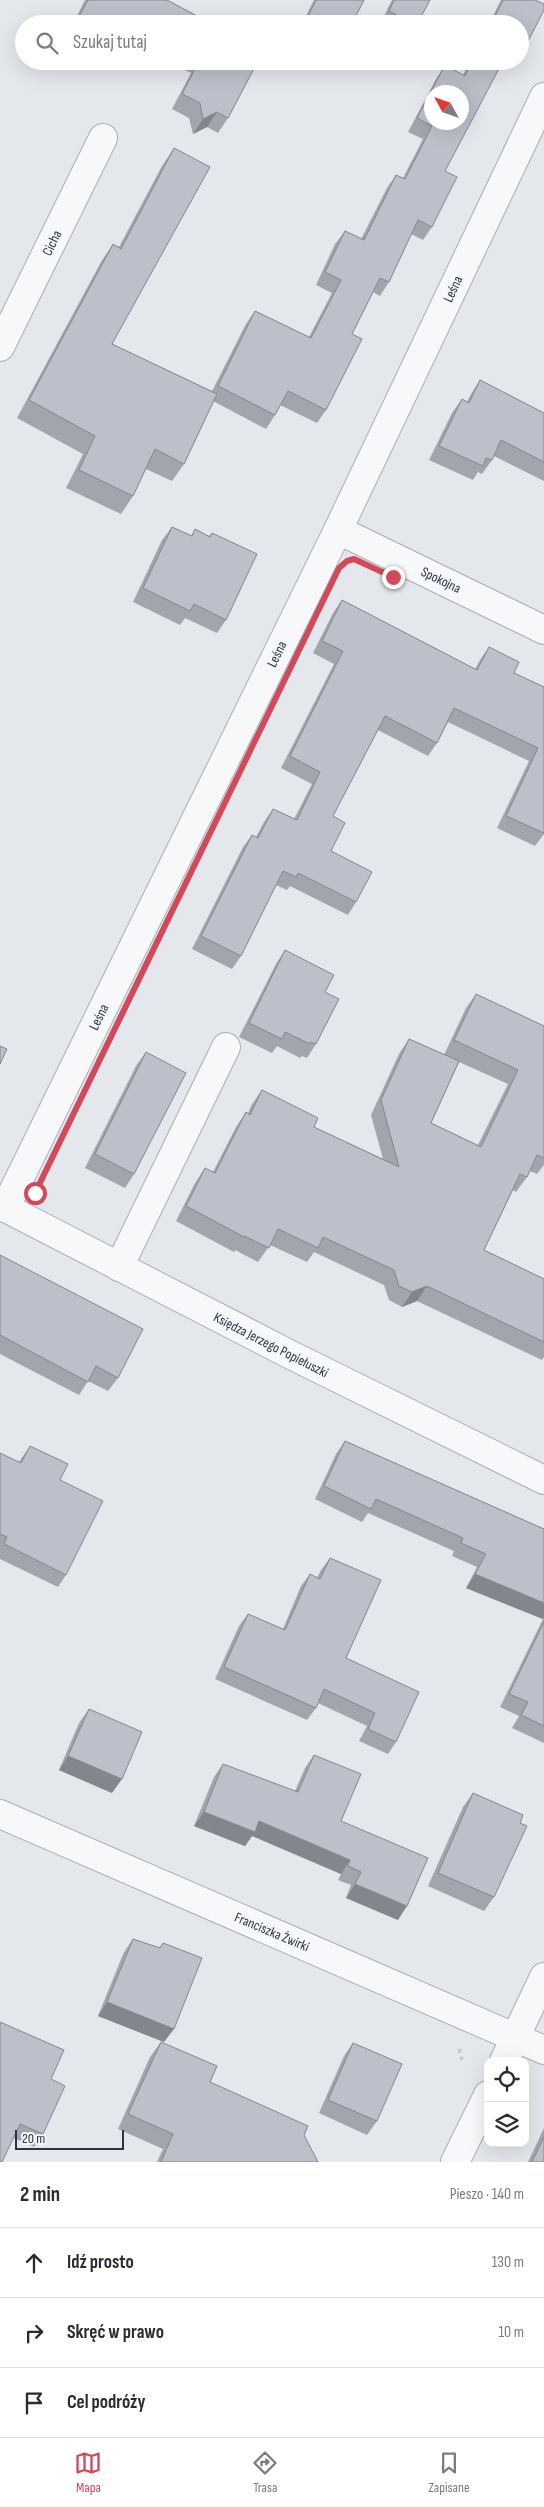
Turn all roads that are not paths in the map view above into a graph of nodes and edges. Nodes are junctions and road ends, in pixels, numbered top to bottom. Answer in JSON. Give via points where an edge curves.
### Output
{"nodes":[{"id":1,"x":544,"y":97,"type":"edge"},
{"id":2,"x":103,"y":138,"type":"dead end"},
{"id":3,"x":0,"y":347,"type":"edge"},
{"id":4,"x":338,"y":530,"type":"junction"},
{"id":5,"x":544,"y":630,"type":"edge"},
{"id":6,"x":226,"y":1047,"type":"dead end"},
{"id":7,"x":3,"y":1207,"type":"edge"},
{"id":8,"x":119,"y":1267,"type":"junction"},
{"id":9,"x":544,"y":1480,"type":"edge"},
{"id":10,"x":0,"y":1814,"type":"edge"},
{"id":11,"x":544,"y":1977,"type":"edge"},
{"id":12,"x":510,"y":2049,"type":"edge"},
{"id":13,"x":544,"y":2050,"type":"edge"},
{"id":14,"x":485,"y":2102,"type":"edge"},
{"id":15,"x":455,"y":2162,"type":"edge"}],
"edges":[{"from":1,"to":4,"type":"street","name":"Leśna"},
{"from":2,"to":3,"type":"street","name":"Cicha"},
{"from":4,"to":5,"type":"street","name":"Spokojna"},
{"from":4,"to":7,"type":"street","name":"Leśna"},
{"from":6,"to":8,"type":"street"},
{"from":7,"to":8,"type":"street","name":"Księdza Jerzego Popiełuszki"},
{"from":8,"to":9,"type":"street","name":"Księdza Jerzego Popiełuszki"},
{"from":10,"to":12,"type":"street","name":"Franciszka Żwirki"},
{"from":11,"to":12,"type":"street"},
{"from":12,"to":13,"type":"street","name":"Franciszka Żwirki"},
{"from":14,"to":15,"type":"street"}]}
